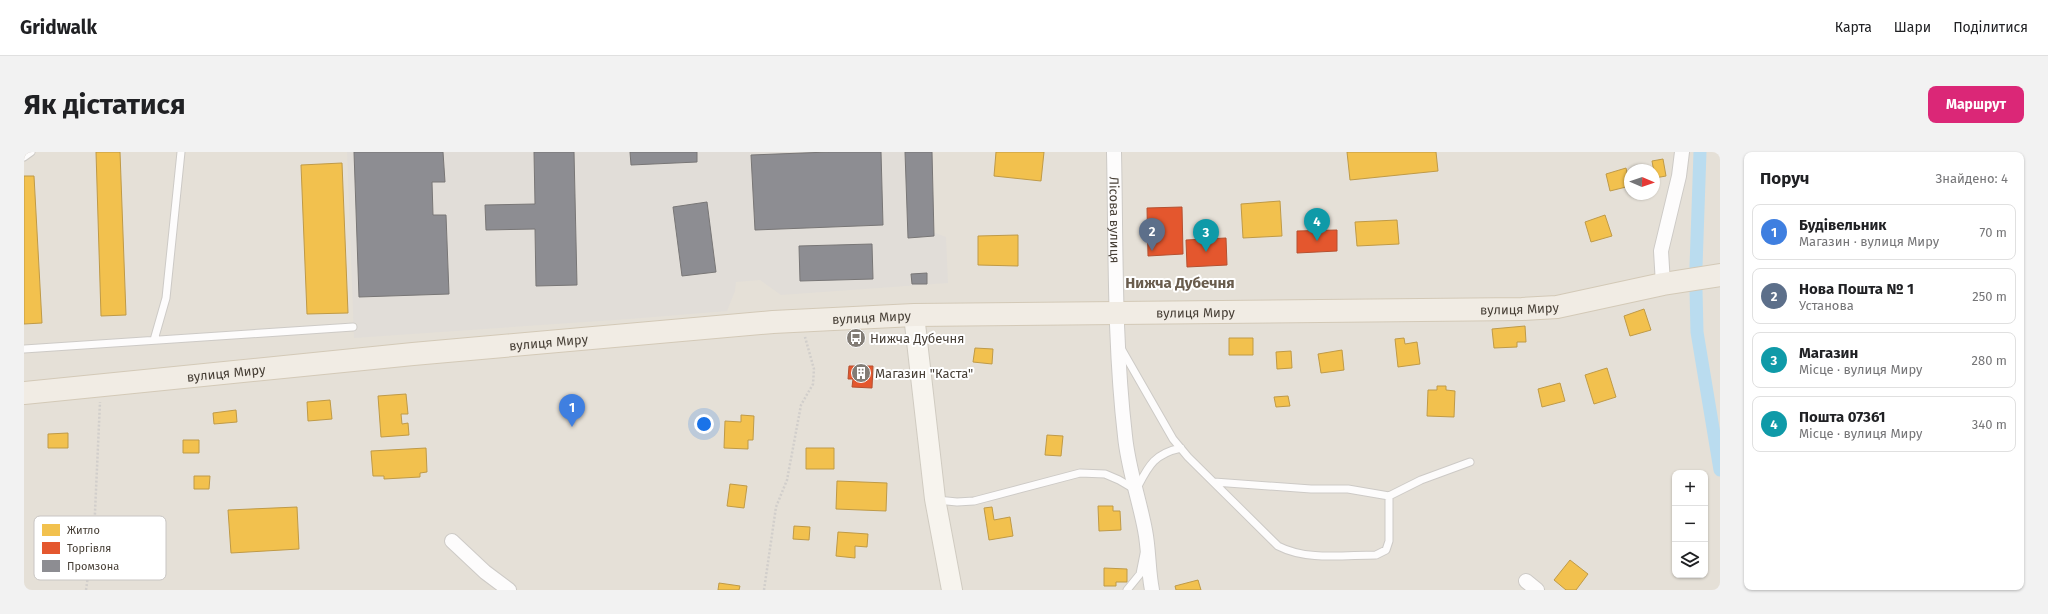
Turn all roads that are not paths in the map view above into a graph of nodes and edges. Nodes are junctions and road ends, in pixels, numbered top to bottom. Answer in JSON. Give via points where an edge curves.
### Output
{"nodes":[{"id":1,"x":31,"y":152,"type":"edge"},
{"id":2,"x":181,"y":152,"type":"edge"},
{"id":3,"x":1114,"y":152,"type":"edge"},
{"id":4,"x":1682,"y":152,"type":"edge"},
{"id":5,"x":24,"y":157,"type":"edge"},
{"id":6,"x":1720,"y":275,"type":"edge"},
{"id":7,"x":1663,"y":284,"type":"junction"},
{"id":8,"x":1117,"y":312,"type":"junction"},
{"id":9,"x":914,"y":315,"type":"junction"},
{"id":10,"x":353,"y":327,"type":"dead end"},
{"id":11,"x":154,"y":340,"type":"junction"},
{"id":12,"x":1118,"y":345,"type":"junction"},
{"id":13,"x":24,"y":349,"type":"edge"},
{"id":14,"x":24,"y":393,"type":"edge"},
{"id":15,"x":1181,"y":448,"type":"junction"},
{"id":16,"x":1470,"y":462,"type":"dead end"},
{"id":17,"x":1214,"y":482,"type":"junction"},
{"id":18,"x":1136,"y":490,"type":"junction"},
{"id":19,"x":1389,"y":496,"type":"junction"},
{"id":20,"x":934,"y":499,"type":"junction"},
{"id":21,"x":452,"y":540,"type":"dead end"},
{"id":22,"x":1147,"y":540,"type":"junction"},
{"id":23,"x":1526,"y":581,"type":"dead end"},
{"id":24,"x":509,"y":590,"type":"edge"},
{"id":25,"x":952,"y":590,"type":"edge"},
{"id":26,"x":1127,"y":590,"type":"edge"},
{"id":27,"x":1152,"y":590,"type":"edge"},
{"id":28,"x":1537,"y":590,"type":"edge"}],
"edges":[{"from":1,"to":5,"type":"lane"},
{"from":2,"to":11,"type":"lane","via":[[166,298]]},
{"from":3,"to":8,"type":"street","name":"Лісова вулиця"},
{"from":4,"to":7,"type":"street","via":[[1679,176],[1661,251]]},
{"from":6,"to":7,"type":"main road","name":"вулиця Миру"},
{"from":7,"to":8,"type":"main road","name":"вулиця Миру","via":[[1556,307],[1522,309]]},
{"from":8,"to":9,"type":"main road","name":"вулиця Миру"},
{"from":8,"to":12,"type":"street","name":"Лісова вулиця"},
{"from":9,"to":14,"type":"main road","name":"вулиця Миру","via":[[685,329]]},
{"from":9,"to":20,"type":"street"},
{"from":10,"to":11,"type":"lane"},
{"from":11,"to":13,"type":"lane"},
{"from":12,"to":15,"type":"lane"},
{"from":12,"to":18,"type":"street","name":"Лісова вулиця","via":[[1124,436]]},
{"from":15,"to":17,"type":"lane"},
{"from":15,"to":18,"type":"lane","via":[[1158,456],[1148,467]]},
{"from":16,"to":19,"type":"lane","via":[[1421,480]]},
{"from":17,"to":19,"type":"lane","via":[[1310,490],[1348,489]]},
{"from":17,"to":19,"type":"lane","via":[[1278,546],[1289,552],[1306,555],[1376,555],[1386,550],[1389,541]]},
{"from":18,"to":20,"type":"lane","via":[[1105,474],[1080,473],[974,501]]},
{"from":18,"to":22,"type":"street","name":"Лісова вулиця"},
{"from":20,"to":25,"type":"street"},
{"from":21,"to":24,"type":"street","via":[[485,572]]},
{"from":22,"to":26,"type":"lane","via":[[1140,574]]},
{"from":22,"to":27,"type":"street","name":"Лісова вулиця"},
{"from":23,"to":28,"type":"street"}]}
